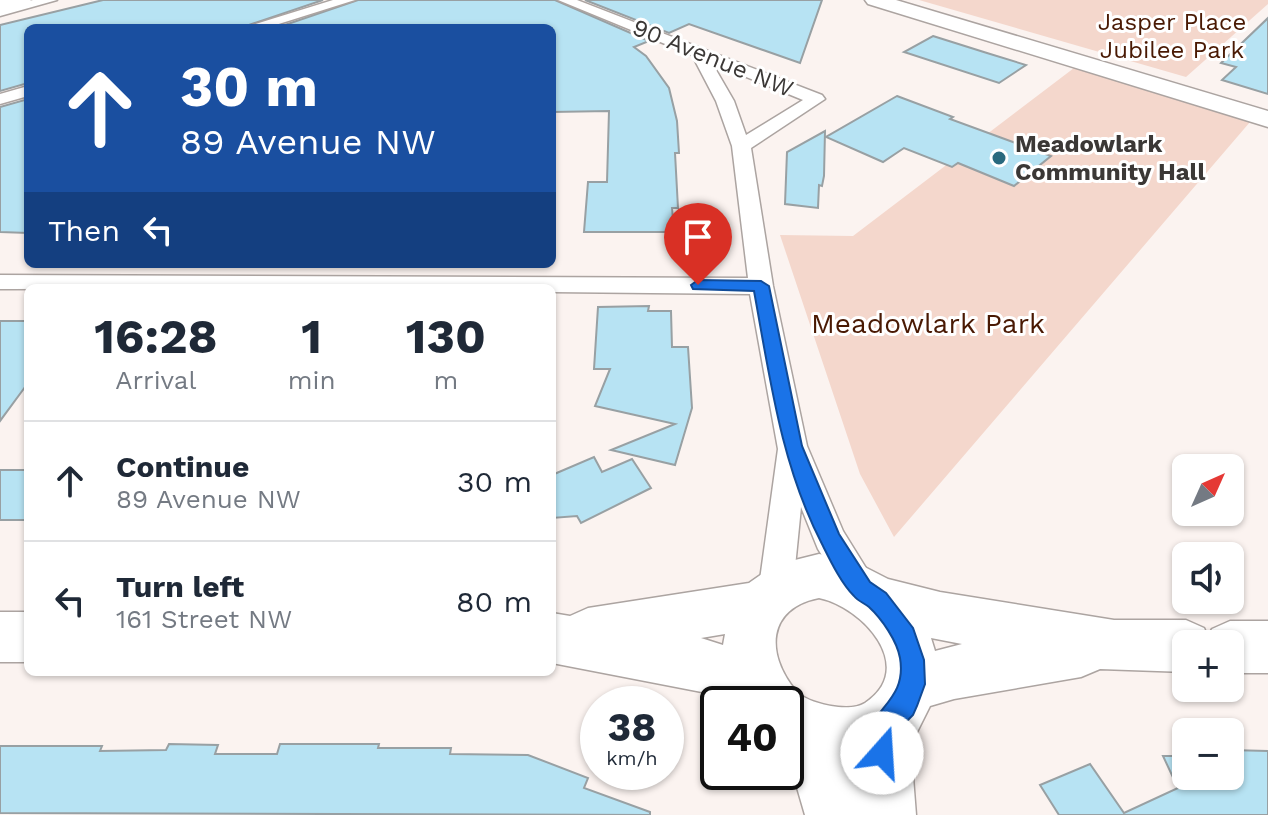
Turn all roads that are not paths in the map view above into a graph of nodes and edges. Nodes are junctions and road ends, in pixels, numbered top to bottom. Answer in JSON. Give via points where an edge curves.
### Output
{"nodes":[{"id":1,"x":21,"y":0,"type":"edge"},
{"id":2,"x":50,"y":0,"type":"edge"},
{"id":3,"x":348,"y":0,"type":"edge"},
{"id":4,"x":565,"y":0,"type":"edge"},
{"id":5,"x":875,"y":0,"type":"edge"},
{"id":6,"x":0,"y":5,"type":"edge"},
{"id":7,"x":0,"y":12,"type":"edge"},
{"id":8,"x":264,"y":24,"type":"edge"},
{"id":9,"x":698,"y":53,"type":"junction"},
{"id":10,"x":24,"y":92,"type":"edge"},
{"id":11,"x":0,"y":99,"type":"edge"},
{"id":12,"x":1268,"y":119,"type":"edge"},
{"id":13,"x":741,"y":146,"type":"junction"},
{"id":14,"x":96,"y":273,"type":"edge"},
{"id":15,"x":396,"y":274,"type":"edge"},
{"id":16,"x":0,"y":282,"type":"edge"},
{"id":17,"x":761,"y":286,"type":"junction"},
{"id":18,"x":792,"y":446,"type":"junction"},
{"id":19,"x":870,"y":595,"type":"junction"},
{"id":20,"x":767,"y":596,"type":"junction"},
{"id":21,"x":0,"y":637,"type":"edge"},
{"id":22,"x":24,"y":637,"type":"edge"},
{"id":23,"x":556,"y":637,"type":"edge"},
{"id":24,"x":556,"y":639,"type":"edge"},
{"id":25,"x":1114,"y":646,"type":"junction"},
{"id":26,"x":1172,"y":646,"type":"edge"},
{"id":27,"x":1244,"y":647,"type":"edge"},
{"id":28,"x":1268,"y":647,"type":"edge"},
{"id":29,"x":743,"y":686,"type":"edge"},
{"id":30,"x":764,"y":686,"type":"edge"},
{"id":31,"x":897,"y":706,"type":"junction"},
{"id":32,"x":804,"y":724,"type":"edge"},
{"id":33,"x":804,"y":746,"type":"edge"},
{"id":34,"x":835,"y":815,"type":"edge"},
{"id":35,"x":886,"y":815,"type":"edge"}],
"edges":[{"from":1,"to":6,"type":"street"},
{"from":2,"to":7,"type":"street"},
{"from":3,"to":8,"type":"street"},
{"from":4,"to":9,"type":"street","name":"90 Avenue NW"},
{"from":5,"to":12,"type":"street"},
{"from":9,"to":13,"type":"street","via":[[725,101]]},
{"from":9,"to":13,"type":"street","name":"90 Avenue NW","via":[[816,99]]},
{"from":10,"to":11,"type":"street"},
{"from":13,"to":17,"type":"street"},
{"from":14,"to":15,"type":"street"},
{"from":14,"to":16,"type":"street"},
{"from":15,"to":17,"type":"street"},
{"from":17,"to":18,"type":"street"},
{"from":18,"to":19,"type":"street","via":[[830,539]]},
{"from":18,"to":20,"type":"street"},
{"from":19,"to":20,"type":"street","via":[[817,576],[796,578]]},
{"from":19,"to":25,"type":"street","via":[[940,616]]},
{"from":19,"to":31,"type":"street","via":[[905,636],[912,660]]},
{"from":20,"to":23,"type":"street"},
{"from":20,"to":30,"type":"street","via":[[749,624],[748,646],[752,669]]},
{"from":21,"to":22,"type":"street"},
{"from":24,"to":29,"type":"street","via":[[712,667]]},
{"from":25,"to":26,"type":"street"},
{"from":25,"to":31,"type":"street","via":[[954,672]]},
{"from":27,"to":28,"type":"street"},
{"from":31,"to":32,"type":"street","via":[[862,736],[819,733]]},
{"from":31,"to":35,"type":"street"},
{"from":33,"to":34,"type":"street","via":[[824,777]]}]}
